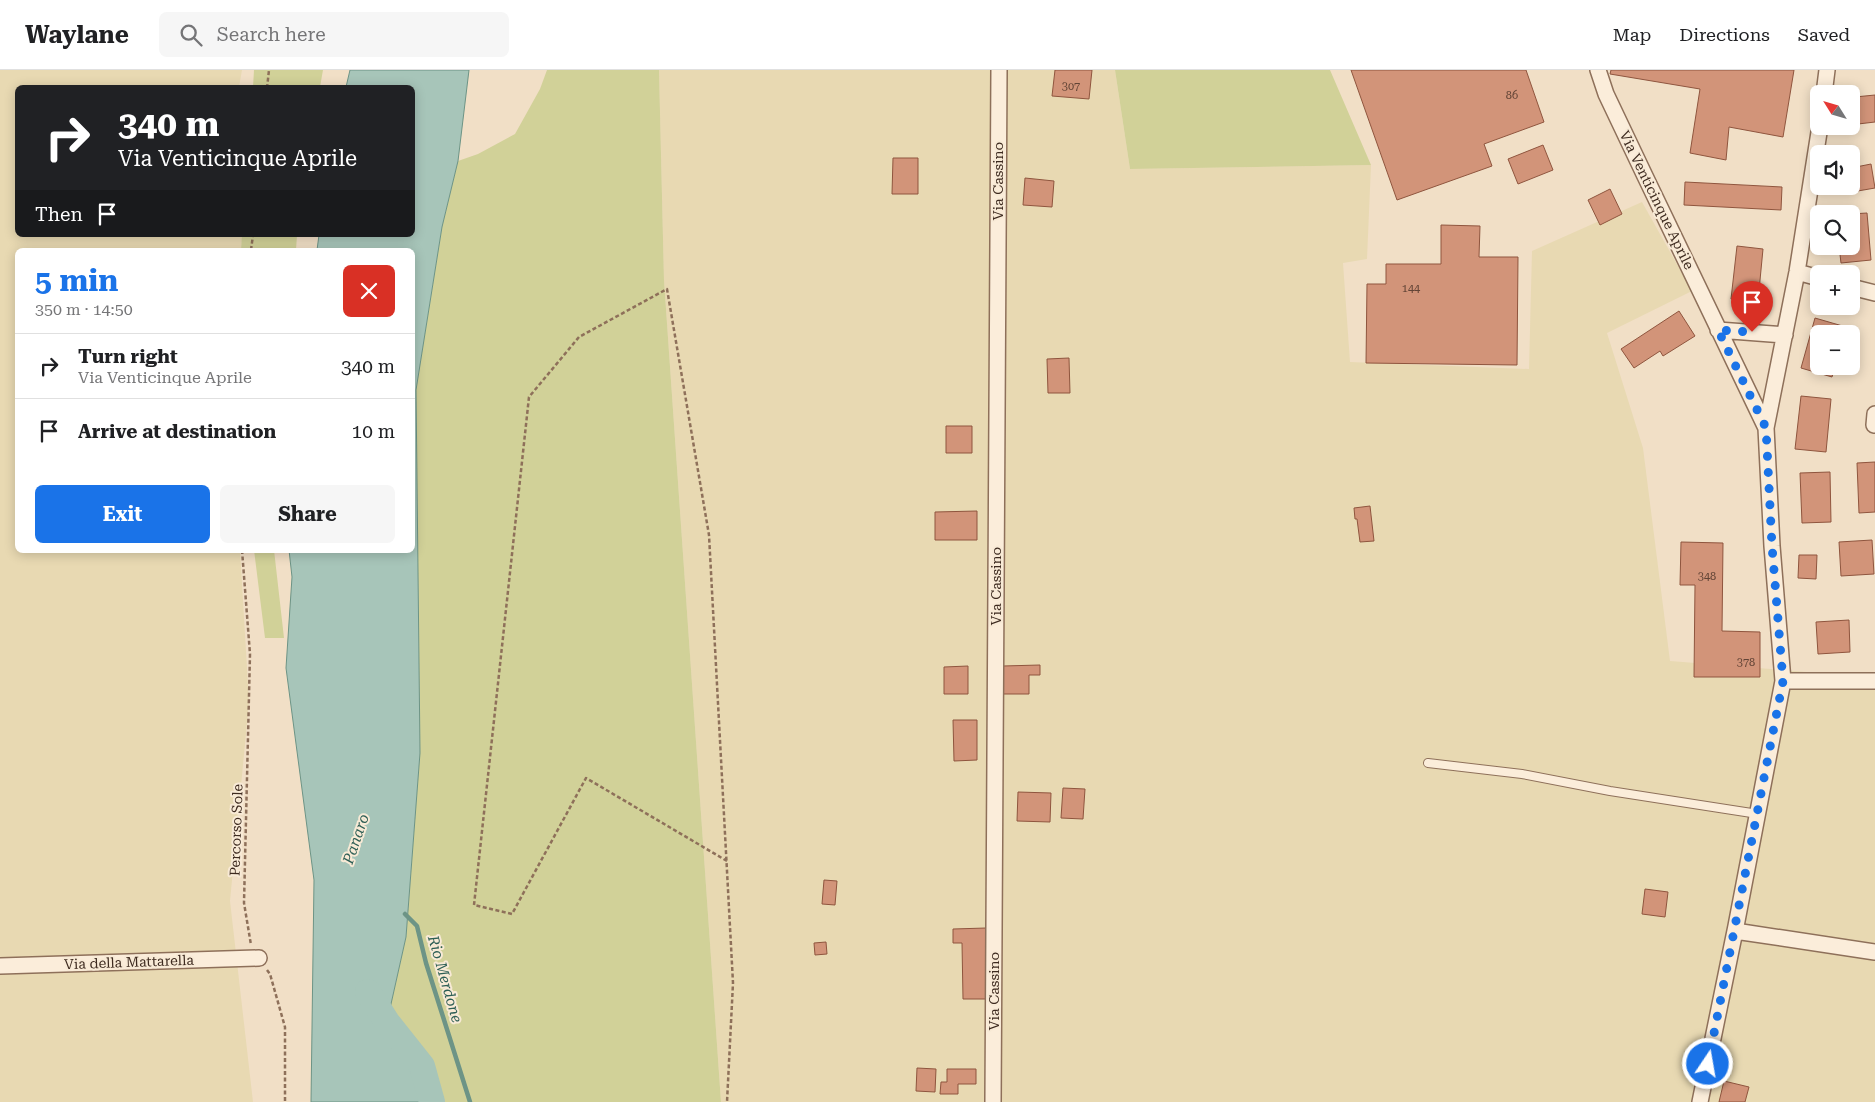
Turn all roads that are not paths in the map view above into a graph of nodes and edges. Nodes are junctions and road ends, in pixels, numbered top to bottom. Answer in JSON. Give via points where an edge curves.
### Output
{"nodes":[{"id":1,"x":999,"y":70,"type":"edge"},
{"id":2,"x":1598,"y":70,"type":"edge"},
{"id":3,"x":1827,"y":70,"type":"edge"},
{"id":4,"x":1825,"y":85,"type":"edge"},
{"id":5,"x":1819,"y":135,"type":"edge"},
{"id":6,"x":1797,"y":272,"type":"junction"},
{"id":7,"x":1810,"y":276,"type":"edge"},
{"id":8,"x":1860,"y":290,"type":"edge"},
{"id":9,"x":1875,"y":294,"type":"edge"},
{"id":10,"x":1718,"y":330,"type":"junction"},
{"id":11,"x":1785,"y":335,"type":"junction"},
{"id":12,"x":1766,"y":428,"type":"junction"},
{"id":13,"x":1783,"y":681,"type":"junction"},
{"id":14,"x":1875,"y":682,"type":"edge"},
{"id":15,"x":1428,"y":763,"type":"dead end"},
{"id":16,"x":1758,"y":814,"type":"junction"},
{"id":17,"x":1735,"y":931,"type":"junction"},
{"id":18,"x":1875,"y":952,"type":"edge"},
{"id":19,"x":259,"y":958,"type":"road end"},
{"id":20,"x":0,"y":966,"type":"edge"},
{"id":21,"x":993,"y":1102,"type":"edge"},
{"id":22,"x":1700,"y":1102,"type":"edge"}],
"edges":[{"from":1,"to":21,"type":"street","name":"Via Cassino"},
{"from":2,"to":10,"type":"street","name":"Via Venticinque Aprile","via":[[1606,94]]},
{"from":3,"to":4,"type":"street"},
{"from":5,"to":6,"type":"street"},
{"from":6,"to":7,"type":"street"},
{"from":6,"to":11,"type":"street"},
{"from":8,"to":9,"type":"street"},
{"from":10,"to":11,"type":"street"},
{"from":10,"to":12,"type":"street","name":"Via Venticinque Aprile"},
{"from":11,"to":12,"type":"street"},
{"from":12,"to":13,"type":"street","name":"Via Venticinque Aprile"},
{"from":13,"to":14,"type":"street"},
{"from":13,"to":16,"type":"street","name":"Via Venticinque Aprile"},
{"from":15,"to":16,"type":"lane","via":[[1522,774]]},
{"from":16,"to":17,"type":"street","name":"Via Venticinque Aprile"},
{"from":17,"to":18,"type":"street"},
{"from":17,"to":22,"type":"street","name":"Via Venticinque Aprile"},
{"from":19,"to":20,"type":"street","name":"Via della Mattarella"}]}
